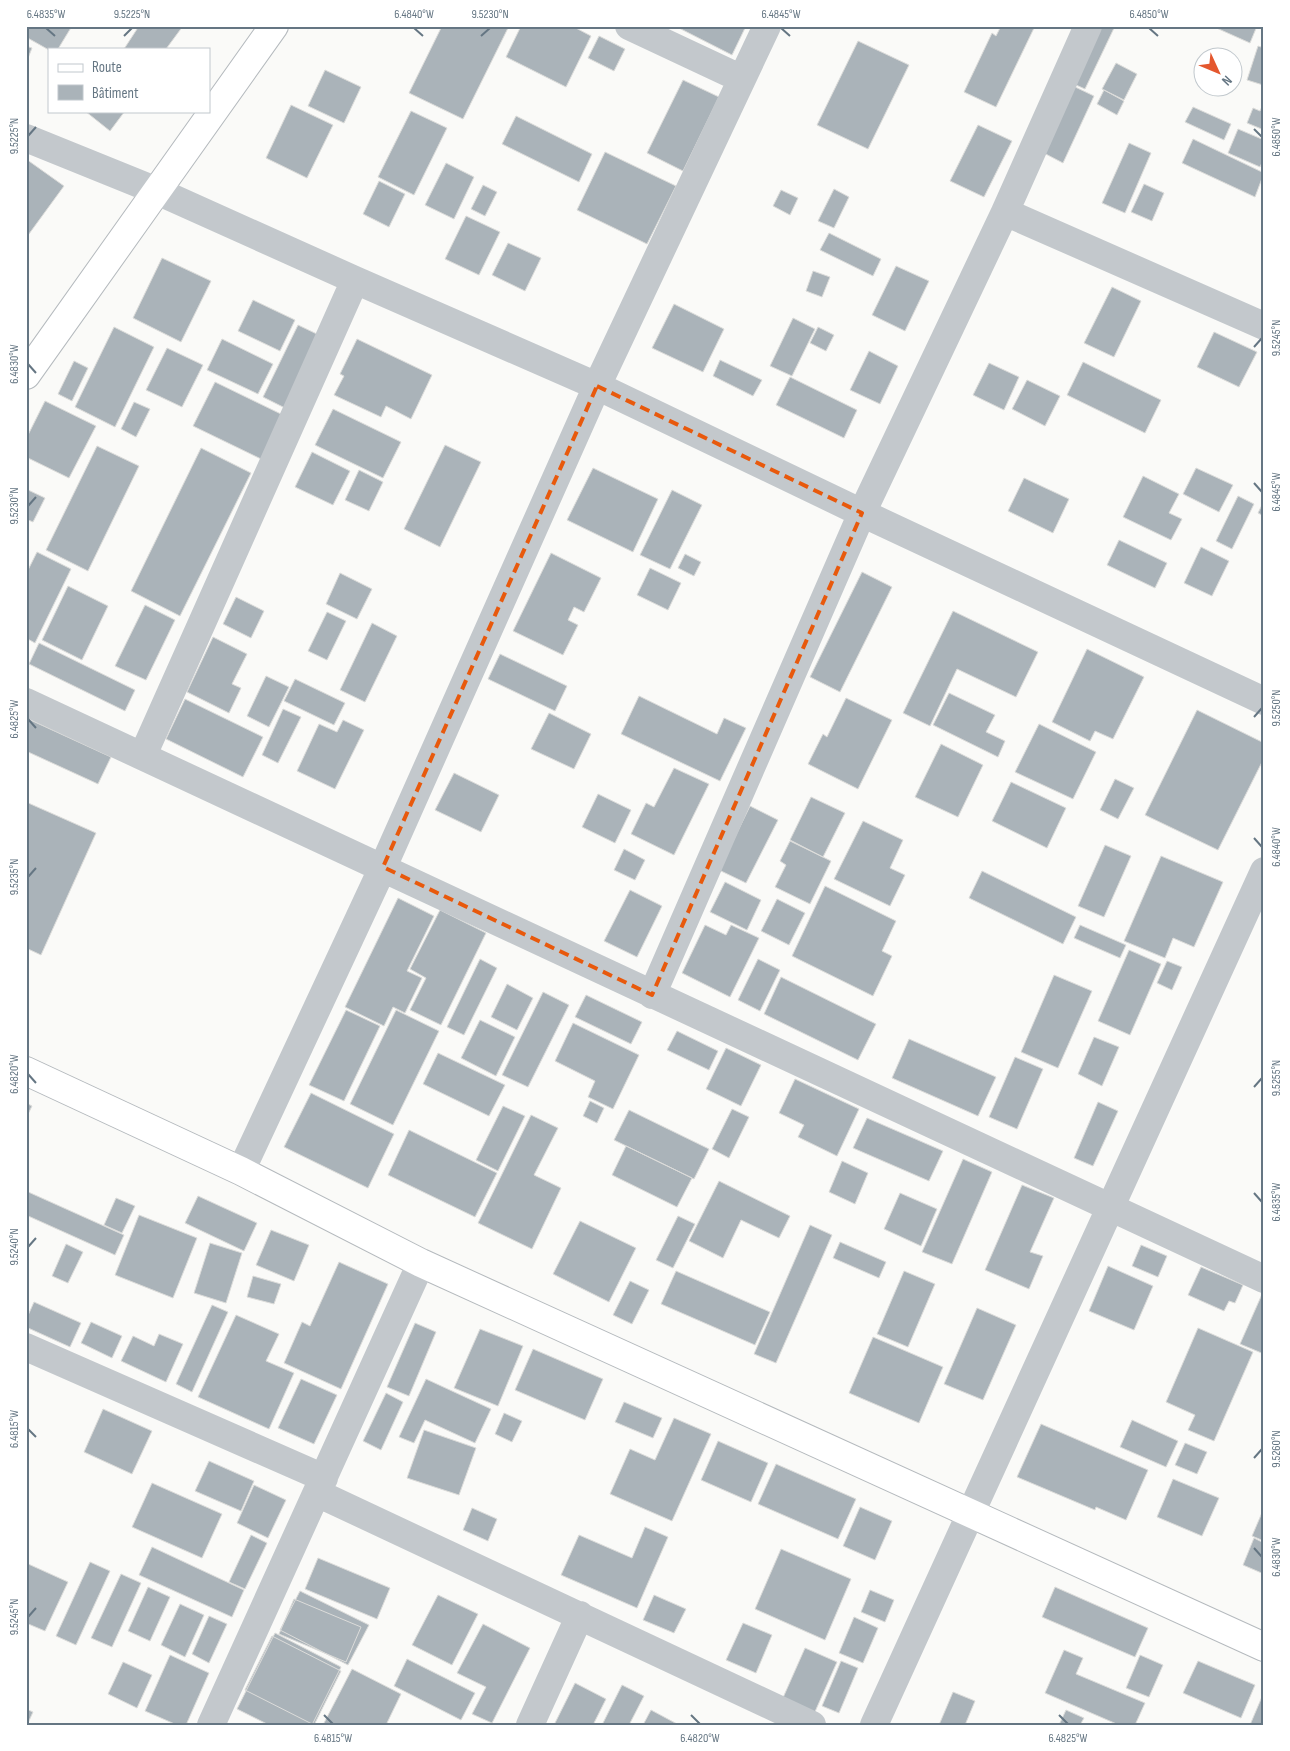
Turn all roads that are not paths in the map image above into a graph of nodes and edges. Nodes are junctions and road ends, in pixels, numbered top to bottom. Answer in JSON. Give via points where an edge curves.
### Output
{"nodes":[{"id":1,"x":274,"y":26,"type":"edge"},
{"id":2,"x":629,"y":26,"type":"edge"},
{"id":3,"x":767,"y":26,"type":"edge"},
{"id":4,"x":1088,"y":26,"type":"edge"},
{"id":5,"x":742,"y":79,"type":"junction"},
{"id":6,"x":26,"y":138,"type":"edge"},
{"id":7,"x":157,"y":191,"type":"junction"},
{"id":8,"x":1005,"y":212,"type":"junction"},
{"id":9,"x":354,"y":280,"type":"junction"},
{"id":10,"x":1264,"y":326,"type":"edge"},
{"id":11,"x":26,"y":375,"type":"edge"},
{"id":12,"x":597,"y":386,"type":"junction"},
{"id":13,"x":862,"y":513,"type":"junction"},
{"id":14,"x":1264,"y":701,"type":"edge"},
{"id":15,"x":26,"y":702,"type":"edge"},
{"id":16,"x":143,"y":755,"type":"junction"},
{"id":17,"x":383,"y":867,"type":"junction"},
{"id":18,"x":1264,"y":871,"type":"edge"},
{"id":19,"x":652,"y":995,"type":"junction"},
{"id":20,"x":26,"y":1070,"type":"edge"},
{"id":21,"x":241,"y":1171,"type":"junction"},
{"id":22,"x":1110,"y":1209,"type":"junction"},
{"id":23,"x":421,"y":1263,"type":"junction"},
{"id":24,"x":1264,"y":1279,"type":"edge"},
{"id":25,"x":26,"y":1347,"type":"edge"},
{"id":26,"x":320,"y":1485,"type":"junction"},
{"id":27,"x":970,"y":1514,"type":"junction"},
{"id":28,"x":580,"y":1615,"type":"junction"},
{"id":29,"x":1264,"y":1647,"type":"edge"},
{"id":30,"x":211,"y":1725,"type":"edge"},
{"id":31,"x":530,"y":1725,"type":"edge"},
{"id":32,"x":812,"y":1725,"type":"edge"},
{"id":33,"x":874,"y":1725,"type":"edge"}],
"edges":[{"from":1,"to":7,"type":"main road"},
{"from":2,"to":5,"type":"street"},
{"from":3,"to":5,"type":"street"},
{"from":4,"to":8,"type":"street"},
{"from":5,"to":12,"type":"street"},
{"from":6,"to":7,"type":"street"},
{"from":7,"to":9,"type":"street"},
{"from":7,"to":11,"type":"main road"},
{"from":8,"to":10,"type":"street"},
{"from":8,"to":13,"type":"street"},
{"from":9,"to":12,"type":"street"},
{"from":9,"to":16,"type":"street"},
{"from":12,"to":13,"type":"street"},
{"from":12,"to":17,"type":"street"},
{"from":13,"to":14,"type":"street"},
{"from":13,"to":19,"type":"street"},
{"from":15,"to":16,"type":"street"},
{"from":16,"to":17,"type":"street"},
{"from":17,"to":19,"type":"street"},
{"from":17,"to":21,"type":"street"},
{"from":18,"to":22,"type":"street"},
{"from":19,"to":22,"type":"street"},
{"from":20,"to":21,"type":"main road"},
{"from":21,"to":23,"type":"main road"},
{"from":22,"to":24,"type":"street"},
{"from":22,"to":27,"type":"street"},
{"from":23,"to":26,"type":"street"},
{"from":23,"to":27,"type":"main road"},
{"from":25,"to":26,"type":"street"},
{"from":26,"to":28,"type":"street"},
{"from":26,"to":30,"type":"street"},
{"from":27,"to":29,"type":"main road"},
{"from":27,"to":33,"type":"street"},
{"from":28,"to":31,"type":"street"},
{"from":28,"to":32,"type":"street"}]}
